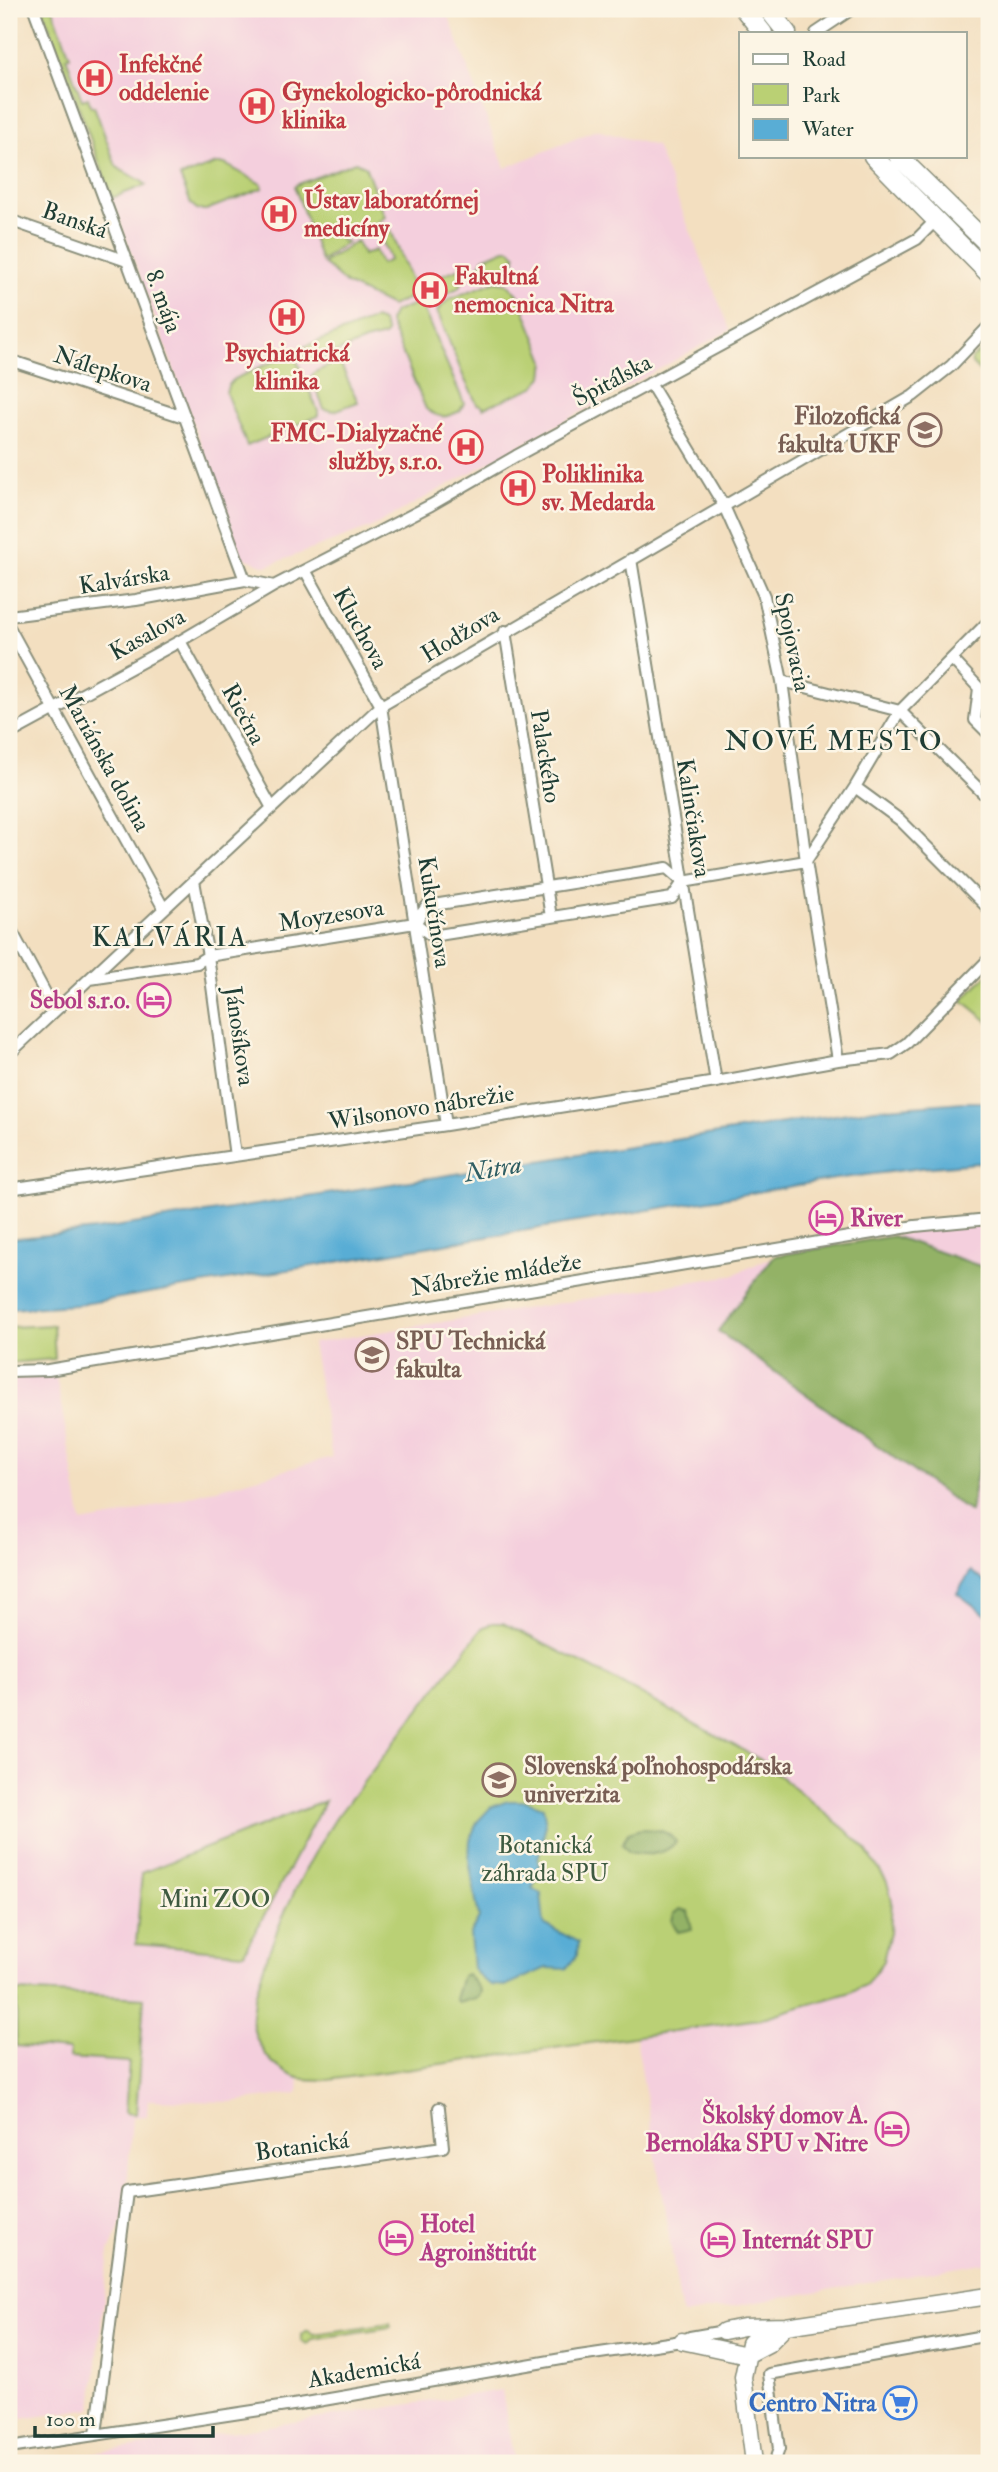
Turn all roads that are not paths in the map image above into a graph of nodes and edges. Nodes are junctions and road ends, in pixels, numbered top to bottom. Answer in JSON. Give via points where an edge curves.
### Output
{"nodes":[{"id":1,"x":34,"y":9,"type":"edge"},
{"id":2,"x":744,"y":9,"type":"edge"},
{"id":3,"x":768,"y":9,"type":"edge"},
{"id":4,"x":852,"y":9,"type":"edge"},
{"id":5,"x":762,"y":32,"type":"edge"},
{"id":6,"x":786,"y":32,"type":"edge"},
{"id":7,"x":818,"y":32,"type":"edge"},
{"id":8,"x":875,"y":158,"type":"edge"},
{"id":9,"x":900,"y":158,"type":"edge"},
{"id":10,"x":949,"y":207,"type":"junction"},
{"id":11,"x":9,"y":219,"type":"edge"},
{"id":12,"x":935,"y":221,"type":"junction"},
{"id":13,"x":989,"y":245,"type":"edge"},
{"id":14,"x":127,"y":261,"type":"junction"},
{"id":15,"x":989,"y":274,"type":"edge"},
{"id":16,"x":989,"y":326,"type":"edge"},
{"id":17,"x":9,"y":360,"type":"edge"},
{"id":18,"x":650,"y":383,"type":"junction"},
{"id":19,"x":184,"y":417,"type":"junction"},
{"id":20,"x":724,"y":506,"type":"junction"},
{"id":21,"x":631,"y":559,"type":"junction"},
{"id":22,"x":305,"y":570,"type":"junction"},
{"id":23,"x":246,"y":580,"type":"junction"},
{"id":24,"x":274,"y":586,"type":"junction"},
{"id":25,"x":9,"y":616,"type":"edge"},
{"id":26,"x":9,"y":627,"type":"edge"},
{"id":27,"x":987,"y":629,"type":"edge"},
{"id":28,"x":505,"y":632,"type":"junction"},
{"id":29,"x":180,"y":641,"type":"junction"},
{"id":30,"x":953,"y":660,"type":"junction"},
{"id":31,"x":782,"y":681,"type":"junction"},
{"id":32,"x":380,"y":706,"type":"junction"},
{"id":33,"x":54,"y":710,"type":"junction"},
{"id":34,"x":900,"y":711,"type":"junction"},
{"id":35,"x":9,"y":734,"type":"edge"},
{"id":36,"x":989,"y":734,"type":"edge"},
{"id":37,"x":855,"y":787,"type":"junction"},
{"id":38,"x":989,"y":799,"type":"edge"},
{"id":39,"x":272,"y":808,"type":"junction"},
{"id":40,"x":806,"y":861,"type":"junction"},
{"id":41,"x":194,"y":881,"type":"junction"},
{"id":42,"x":683,"y":881,"type":"junction"},
{"id":43,"x":545,"y":887,"type":"junction"},
{"id":44,"x":164,"y":909,"type":"junction"},
{"id":45,"x":989,"y":909,"type":"edge"},
{"id":46,"x":551,"y":917,"type":"junction"},
{"id":47,"x":415,"y":923,"type":"junction"},
{"id":48,"x":9,"y":926,"type":"edge"},
{"id":49,"x":208,"y":956,"type":"junction"},
{"id":50,"x":989,"y":959,"type":"edge"},
{"id":51,"x":90,"y":979,"type":"junction"},
{"id":52,"x":55,"y":1011,"type":"junction"},
{"id":53,"x":9,"y":1054,"type":"edge"},
{"id":54,"x":838,"y":1060,"type":"junction"},
{"id":55,"x":716,"y":1082,"type":"junction"},
{"id":56,"x":446,"y":1125,"type":"junction"},
{"id":57,"x":235,"y":1156,"type":"junction"},
{"id":58,"x":9,"y":1189,"type":"edge"},
{"id":59,"x":989,"y":1219,"type":"edge"},
{"id":60,"x":9,"y":1371,"type":"edge"},
{"id":61,"x":439,"y":2108,"type":"dead end"},
{"id":62,"x":987,"y":2295,"type":"edge"},
{"id":63,"x":786,"y":2326,"type":"junction"},
{"id":64,"x":766,"y":2328,"type":"junction"},
{"id":65,"x":724,"y":2331,"type":"junction"},
{"id":66,"x":989,"y":2335,"type":"edge"},
{"id":67,"x":682,"y":2341,"type":"junction"},
{"id":68,"x":720,"y":2350,"type":"junction"},
{"id":69,"x":747,"y":2355,"type":"junction"},
{"id":70,"x":743,"y":2377,"type":"junction"},
{"id":71,"x":96,"y":2434,"type":"junction"},
{"id":72,"x":9,"y":2448,"type":"edge"},
{"id":73,"x":754,"y":2463,"type":"edge"},
{"id":74,"x":774,"y":2463,"type":"edge"}],
"edges":[{"from":1,"to":14,"type":"street","name":"8. mája"},
{"from":2,"to":5,"type":"main road"},
{"from":3,"to":6,"type":"main road"},
{"from":4,"to":7,"type":"street"},
{"from":8,"to":12,"type":"main road"},
{"from":9,"to":10,"type":"main road"},
{"from":10,"to":12,"type":"main road"},
{"from":10,"to":13,"type":"main road"},
{"from":11,"to":14,"type":"street","name":"Banská"},
{"from":12,"to":15,"type":"main road"},
{"from":12,"to":18,"type":"street","name":"Špitálska","via":[[917,239]]},
{"from":14,"to":19,"type":"street","name":"8. mája"},
{"from":16,"to":20,"type":"street","name":"Hodžova","via":[[951,366],[913,396]]},
{"from":17,"to":19,"type":"street","name":"Nálepkova"},
{"from":18,"to":20,"type":"street","name":"Spojovacia"},
{"from":18,"to":22,"type":"street","name":"Špitálska"},
{"from":19,"to":23,"type":"street","name":"8. mája"},
{"from":20,"to":21,"type":"street","name":"Hodžova"},
{"from":20,"to":31,"type":"street","name":"Spojovacia","via":[[764,596]]},
{"from":21,"to":28,"type":"street","name":"Hodžova"},
{"from":21,"to":42,"type":"street","name":"Kalinčiakova"},
{"from":22,"to":24,"type":"street","name":"Kasalova"},
{"from":22,"to":32,"type":"street","name":"Kluchova"},
{"from":23,"to":24,"type":"street"},
{"from":23,"to":25,"type":"street","name":"Kalvárska"},
{"from":24,"to":29,"type":"street","name":"Kasalova"},
{"from":26,"to":33,"type":"street","name":"Mariánska dolina"},
{"from":27,"to":30,"type":"street"},
{"from":28,"to":32,"type":"street","name":"Hodžova"},
{"from":28,"to":43,"type":"street","name":"Palackého"},
{"from":29,"to":33,"type":"street","name":"Kasalova"},
{"from":29,"to":39,"type":"street","name":"Riečna"},
{"from":30,"to":34,"type":"street"},
{"from":30,"to":36,"type":"street","via":[[979,688],[975,720]]},
{"from":31,"to":34,"type":"street"},
{"from":31,"to":40,"type":"street","name":"Spojovacia"},
{"from":32,"to":39,"type":"street","name":"Hodžova"},
{"from":32,"to":47,"type":"street","name":"Kukučínova"},
{"from":33,"to":35,"type":"street","name":"Kasalova"},
{"from":33,"to":44,"type":"street","name":"Mariánska dolina"},
{"from":34,"to":37,"type":"street"},
{"from":34,"to":38,"type":"street"},
{"from":37,"to":40,"type":"street"},
{"from":37,"to":45,"type":"street","via":[[900,820]]},
{"from":39,"to":41,"type":"street","name":"Hodžova"},
{"from":40,"to":42,"type":"street","name":"Moyzesova"},
{"from":40,"to":54,"type":"street","name":"Spojovacia"},
{"from":41,"to":44,"type":"street","name":"Hodžova"},
{"from":41,"to":49,"type":"street","name":"Jánošíkova"},
{"from":42,"to":43,"type":"street","name":"Moyzesova","via":[[667,868]]},
{"from":42,"to":46,"type":"street","name":"Moyzesova","via":[[672,898]]},
{"from":42,"to":55,"type":"street","name":"Kalinčiakova"},
{"from":43,"to":46,"type":"street","name":"Palackého"},
{"from":43,"to":47,"type":"street","name":"Moyzesova","via":[[427,906]]},
{"from":44,"to":51,"type":"street","name":"Hodžova"},
{"from":46,"to":47,"type":"street","name":"Moyzesova","via":[[432,936]]},
{"from":47,"to":49,"type":"street","name":"Moyzesova"},
{"from":47,"to":56,"type":"street","name":"Kukučínova"},
{"from":48,"to":52,"type":"street"},
{"from":49,"to":51,"type":"street","name":"Moyzesova","via":[[197,962]]},
{"from":49,"to":57,"type":"street","name":"Jánošíkova"},
{"from":50,"to":54,"type":"street","name":"Wilsonovo nábrežie","via":[[891,1054]]},
{"from":51,"to":52,"type":"street","name":"Hodžova"},
{"from":52,"to":53,"type":"street","name":"Hodžova"},
{"from":54,"to":55,"type":"street","name":"Wilsonovo nábrežie"},
{"from":55,"to":56,"type":"street","name":"Wilsonovo nábrežie"},
{"from":56,"to":57,"type":"street","name":"Wilsonovo nábrežie"},
{"from":57,"to":58,"type":"street","name":"Wilsonovo nábrežie"},
{"from":59,"to":60,"type":"street","name":"Nábrežie mládeže","via":[[915,1226],[48,1370]]},
{"from":61,"to":71,"type":"street","name":"Botanická","via":[[443,2147],[127,2192]]},
{"from":62,"to":63,"type":"street"},
{"from":63,"to":64,"type":"street"},
{"from":63,"to":69,"type":"street","via":[[768,2344]]},
{"from":64,"to":65,"type":"street"},
{"from":64,"to":69,"type":"street","via":[[750,2343]]},
{"from":65,"to":67,"type":"street","name":"Akademická"},
{"from":65,"to":69,"type":"street"},
{"from":66,"to":74,"type":"street","via":[[769,2374],[779,2449]]},
{"from":67,"to":68,"type":"street"},
{"from":67,"to":71,"type":"street","name":"Akademická"},
{"from":68,"to":69,"type":"street"},
{"from":68,"to":70,"type":"street"},
{"from":69,"to":70,"type":"street"},
{"from":70,"to":73,"type":"street"},
{"from":71,"to":72,"type":"street","name":"Akademická"}]}
